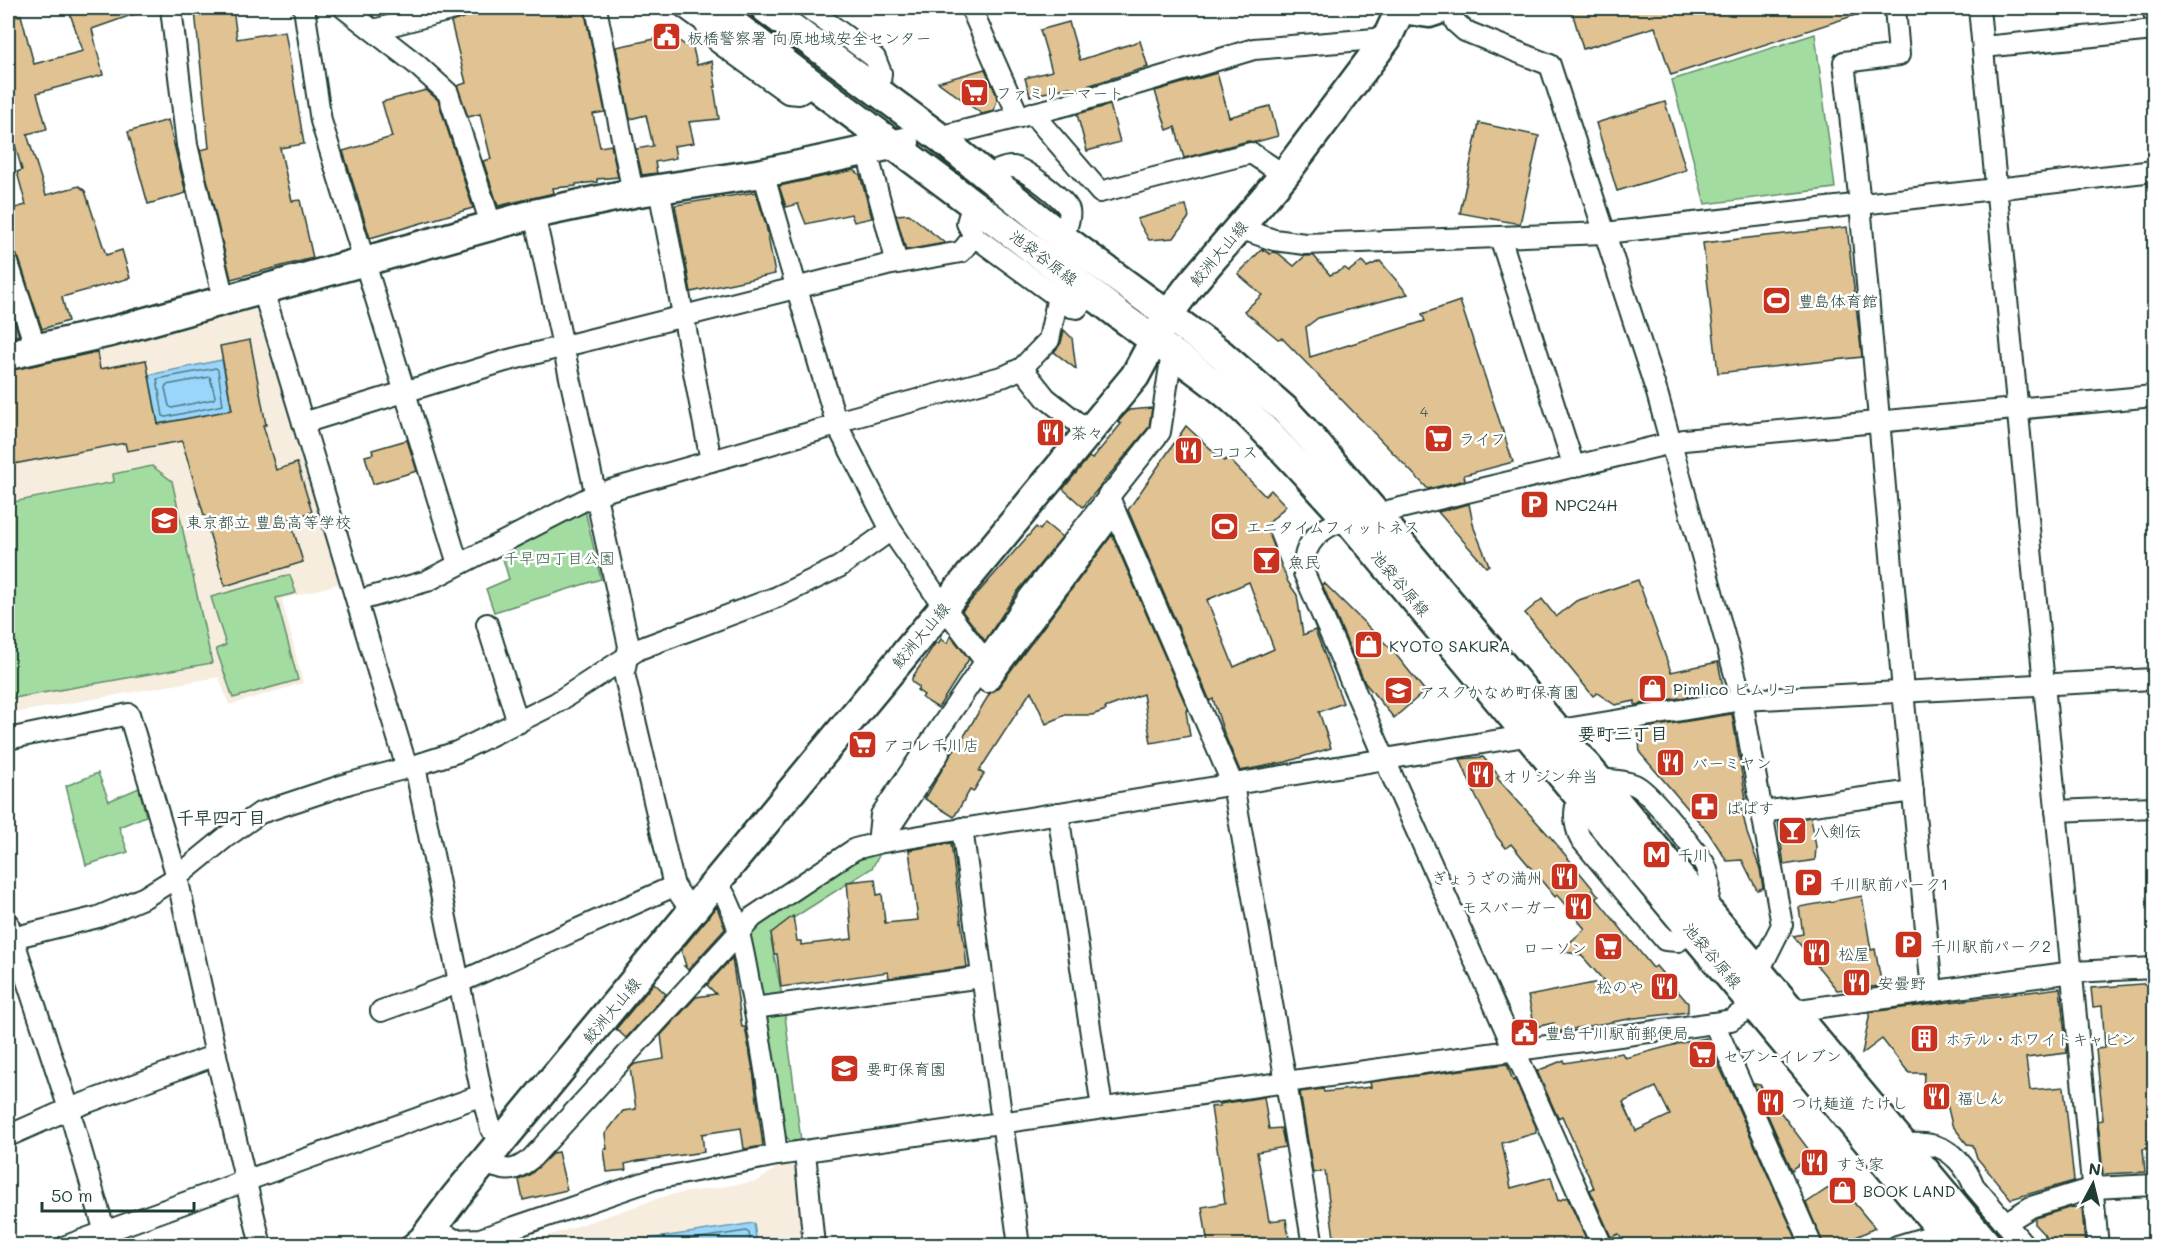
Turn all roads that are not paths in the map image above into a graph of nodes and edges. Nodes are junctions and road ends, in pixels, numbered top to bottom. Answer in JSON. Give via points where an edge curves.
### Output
{"nodes":[{"id":1,"x":171,"y":8,"type":"edge"},
{"id":2,"x":304,"y":8,"type":"edge"},
{"id":3,"x":344,"y":8,"type":"edge"},
{"id":4,"x":458,"y":8,"type":"edge"},
{"id":5,"x":596,"y":8,"type":"edge"},
{"id":6,"x":685,"y":8,"type":"edge"},
{"id":7,"x":713,"y":8,"type":"edge"},
{"id":8,"x":765,"y":8,"type":"edge"},
{"id":9,"x":808,"y":8,"type":"edge"},
{"id":10,"x":971,"y":8,"type":"edge"},
{"id":11,"x":1401,"y":8,"type":"edge"},
{"id":12,"x":1444,"y":8,"type":"edge"},
{"id":13,"x":1450,"y":8,"type":"edge"},
{"id":14,"x":1895,"y":8,"type":"edge"},
{"id":15,"x":1979,"y":8,"type":"edge"},
{"id":16,"x":2154,"y":8,"type":"edge"},
{"id":17,"x":2154,"y":28,"type":"edge"},
{"id":18,"x":373,"y":30,"type":"junction"},
{"id":19,"x":1387,"y":39,"type":"junction"},
{"id":20,"x":1983,"y":47,"type":"junction"},
{"id":21,"x":812,"y":86,"type":"junction"},
{"id":22,"x":879,"y":92,"type":"junction"},
{"id":23,"x":1025,"y":115,"type":"junction"},
{"id":24,"x":939,"y":137,"type":"junction"},
{"id":25,"x":894,"y":143,"type":"junction"},
{"id":26,"x":866,"y":149,"type":"junction"},
{"id":27,"x":2154,"y":171,"type":"edge"},
{"id":28,"x":763,"y":172,"type":"junction"},
{"id":29,"x":1284,"y":175,"type":"junction"},
{"id":30,"x":1996,"y":189,"type":"junction"},
{"id":31,"x":646,"y":191,"type":"junction"},
{"id":32,"x":973,"y":203,"type":"junction"},
{"id":33,"x":1860,"y":204,"type":"junction"},
{"id":34,"x":534,"y":214,"type":"junction"},
{"id":35,"x":491,"y":224,"type":"junction"},
{"id":36,"x":1239,"y":228,"type":"junction"},
{"id":37,"x":1605,"y":232,"type":"junction"},
{"id":38,"x":974,"y":236,"type":"junction"},
{"id":39,"x":1500,"y":237,"type":"junction"},
{"id":40,"x":365,"y":260,"type":"junction"},
{"id":41,"x":8,"y":263,"type":"edge"},
{"id":42,"x":897,"y":263,"type":"junction"},
{"id":43,"x":797,"y":288,"type":"junction"},
{"id":44,"x":263,"y":290,"type":"junction"},
{"id":45,"x":1091,"y":293,"type":"junction"},
{"id":46,"x":1058,"y":296,"type":"junction"},
{"id":47,"x":224,"y":300,"type":"junction"},
{"id":48,"x":683,"y":316,"type":"junction"},
{"id":49,"x":1164,"y":336,"type":"junction"},
{"id":50,"x":563,"y":346,"type":"junction"},
{"id":51,"x":36,"y":349,"type":"junction"},
{"id":52,"x":8,"y":355,"type":"edge"},
{"id":53,"x":1022,"y":368,"type":"junction"},
{"id":54,"x":406,"y":391,"type":"junction"},
{"id":55,"x":2154,"y":396,"type":"edge"},
{"id":56,"x":2016,"y":408,"type":"junction"},
{"id":57,"x":1879,"y":421,"type":"junction"},
{"id":58,"x":303,"y":423,"type":"junction"},
{"id":59,"x":836,"y":423,"type":"junction"},
{"id":60,"x":1089,"y":432,"type":"junction"},
{"id":61,"x":1670,"y":443,"type":"junction"},
{"id":62,"x":711,"y":461,"type":"junction"},
{"id":63,"x":1574,"y":467,"type":"junction"},
{"id":64,"x":596,"y":494,"type":"junction"},
{"id":65,"x":1112,"y":503,"type":"junction"},
{"id":66,"x":1362,"y":518,"type":"junction"},
{"id":67,"x":891,"y":530,"type":"junction"},
{"id":68,"x":458,"y":564,"type":"junction"},
{"id":69,"x":357,"y":601,"type":"junction"},
{"id":70,"x":944,"y":607,"type":"junction"},
{"id":71,"x":487,"y":624,"type":"dead end"},
{"id":72,"x":626,"y":659,"type":"junction"},
{"id":73,"x":985,"y":661,"type":"junction"},
{"id":74,"x":2154,"y":679,"type":"edge"},
{"id":75,"x":2043,"y":684,"type":"junction"},
{"id":76,"x":1903,"y":692,"type":"junction"},
{"id":77,"x":1742,"y":700,"type":"junction"},
{"id":78,"x":519,"y":723,"type":"junction"},
{"id":79,"x":1558,"y":731,"type":"junction"},
{"id":80,"x":1529,"y":736,"type":"junction"},
{"id":81,"x":8,"y":739,"type":"edge"},
{"id":82,"x":1385,"y":760,"type":"junction"},
{"id":83,"x":411,"y":767,"type":"junction"},
{"id":84,"x":1233,"y":785,"type":"junction"},
{"id":85,"x":1588,"y":787,"type":"junction"},
{"id":86,"x":1913,"y":791,"type":"junction"},
{"id":87,"x":2154,"y":807,"type":"edge"},
{"id":88,"x":2056,"y":811,"type":"junction"},
{"id":89,"x":1763,"y":812,"type":"junction"},
{"id":90,"x":1058,"y":813,"type":"junction"},
{"id":91,"x":962,"y":828,"type":"junction"},
{"id":92,"x":884,"y":835,"type":"junction"},
{"id":93,"x":177,"y":877,"type":"junction"},
{"id":94,"x":716,"y":882,"type":"junction"},
{"id":95,"x":674,"y":886,"type":"junction"},
{"id":96,"x":692,"y":912,"type":"junction"},
{"id":97,"x":1699,"y":919,"type":"junction"},
{"id":98,"x":739,"y":931,"type":"junction"},
{"id":99,"x":9,"y":933,"type":"edge"},
{"id":100,"x":2154,"y":968,"type":"edge"},
{"id":101,"x":1759,"y":971,"type":"junction"},
{"id":102,"x":2073,"y":972,"type":"junction"},
{"id":103,"x":982,"y":977,"type":"junction"},
{"id":104,"x":458,"y":983,"type":"junction"},
{"id":105,"x":1932,"y":991,"type":"junction"},
{"id":106,"x":1754,"y":1004,"type":"junction"},
{"id":107,"x":754,"y":1008,"type":"junction"},
{"id":108,"x":381,"y":1011,"type":"dead end"},
{"id":109,"x":1792,"y":1011,"type":"junction"},
{"id":110,"x":1714,"y":1023,"type":"junction"},
{"id":111,"x":1516,"y":1050,"type":"junction"},
{"id":112,"x":216,"y":1055,"type":"junction"},
{"id":113,"x":1286,"y":1082,"type":"junction"},
{"id":114,"x":482,"y":1095,"type":"junction"},
{"id":115,"x":1102,"y":1108,"type":"junction"},
{"id":116,"x":69,"y":1109,"type":"junction"},
{"id":117,"x":1002,"y":1123,"type":"junction"},
{"id":118,"x":8,"y":1136,"type":"edge"},
{"id":119,"x":1902,"y":1144,"type":"junction"},
{"id":120,"x":805,"y":1152,"type":"junction"},
{"id":121,"x":493,"y":1153,"type":"junction"},
{"id":122,"x":777,"y":1155,"type":"junction"},
{"id":123,"x":247,"y":1179,"type":"junction"},
{"id":124,"x":2154,"y":1185,"type":"edge"},
{"id":125,"x":2093,"y":1188,"type":"junction"},
{"id":126,"x":2005,"y":1223,"type":"junction"},
{"id":127,"x":424,"y":1236,"type":"edge"},
{"id":128,"x":107,"y":1238,"type":"edge"},
{"id":129,"x":1950,"y":1239,"type":"edge"},
{"id":130,"x":66,"y":1245,"type":"edge"},
{"id":131,"x":261,"y":1245,"type":"edge"},
{"id":132,"x":814,"y":1245,"type":"edge"},
{"id":133,"x":1019,"y":1245,"type":"edge"},
{"id":134,"x":1313,"y":1245,"type":"edge"},
{"id":135,"x":1602,"y":1245,"type":"edge"},
{"id":136,"x":1812,"y":1245,"type":"edge"},
{"id":137,"x":1897,"y":1245,"type":"edge"},
{"id":138,"x":1988,"y":1245,"type":"edge"},
{"id":139,"x":2025,"y":1245,"type":"edge"},
{"id":140,"x":2098,"y":1245,"type":"edge"}],
"edges":[{"from":1,"to":47,"type":"street","via":[[187,145]]},
{"from":2,"to":40,"type":"street","via":[[321,121]]},
{"from":3,"to":18,"type":"street"},
{"from":4,"to":18,"type":"street"},
{"from":5,"to":31,"type":"street"},
{"from":6,"to":21,"type":"street","via":[[703,21],[719,43],[788,93],[799,94]]},
{"from":7,"to":21,"type":"main road","name":"池袋谷原線"},
{"from":8,"to":22,"type":"main road","name":"池袋谷原線"},
{"from":9,"to":22,"type":"street","via":[[875,58],[881,73]]},
{"from":10,"to":23,"type":"street"},
{"from":11,"to":12,"type":"main road","via":[[1429,13]]},
{"from":11,"to":19,"type":"main road","name":"鮫洲大山線"},
{"from":13,"to":37,"type":"street","via":[[1456,23],[1465,31],[1550,65]]},
{"from":14,"to":33,"type":"street","via":[[1899,55],[1844,62]]},
{"from":15,"to":20,"type":"street"},
{"from":16,"to":17,"type":"street"},
{"from":17,"to":20,"type":"street"},
{"from":18,"to":35,"type":"street","via":[[448,93]]},
{"from":19,"to":23,"type":"street","via":[[1254,49]]},
{"from":19,"to":29,"type":"main road","name":"鮫洲大山線"},
{"from":20,"to":30,"type":"street"},
{"from":21,"to":25,"type":"main road","name":"池袋谷原線"},
{"from":22,"to":24,"type":"main road","name":"池袋谷原線"},
{"from":23,"to":24,"type":"street"},
{"from":23,"to":29,"type":"street","via":[[1100,192],[1251,153]]},
{"from":24,"to":25,"type":"main road"},
{"from":24,"to":49,"type":"main road","name":"池袋谷原線","via":[[1063,238]]},
{"from":25,"to":26,"type":"main road"},
{"from":25,"to":32,"type":"main road","name":"池袋谷原線"},
{"from":26,"to":28,"type":"main road"},
{"from":26,"to":42,"type":"street"},
{"from":27,"to":30,"type":"street"},
{"from":28,"to":31,"type":"main road"},
{"from":28,"to":43,"type":"street"},
{"from":29,"to":36,"type":"main road","name":"鮫洲大山線"},
{"from":30,"to":33,"type":"street"},
{"from":30,"to":56,"type":"street"},
{"from":31,"to":34,"type":"main road"},
{"from":31,"to":48,"type":"street"},
{"from":32,"to":38,"type":"street","via":[[967,223]]},
{"from":32,"to":45,"type":"main road","name":"池袋谷原線"},
{"from":33,"to":37,"type":"street"},
{"from":33,"to":57,"type":"street"},
{"from":34,"to":35,"type":"main road"},
{"from":34,"to":50,"type":"street"},
{"from":35,"to":40,"type":"main road"},
{"from":36,"to":39,"type":"street","via":[[1274,240],[1305,244]]},
{"from":36,"to":49,"type":"main road","name":"鮫洲大山線","via":[[1191,284]]},
{"from":37,"to":39,"type":"street"},
{"from":37,"to":61,"type":"street"},
{"from":38,"to":42,"type":"street","via":[[961,252]]},
{"from":38,"to":46,"type":"street"},
{"from":39,"to":63,"type":"street"},
{"from":40,"to":44,"type":"main road"},
{"from":40,"to":54,"type":"street"},
{"from":41,"to":51,"type":"street"},
{"from":42,"to":43,"type":"street"},
{"from":43,"to":48,"type":"street"},
{"from":43,"to":59,"type":"street"},
{"from":44,"to":47,"type":"main road"},
{"from":44,"to":58,"type":"street"},
{"from":45,"to":46,"type":"street","via":[[1077,308]]},
{"from":45,"to":49,"type":"main road","name":"池袋谷原線"},
{"from":46,"to":53,"type":"street","via":[[1049,340]]},
{"from":47,"to":51,"type":"main road"},
{"from":48,"to":50,"type":"street"},
{"from":48,"to":62,"type":"street"},
{"from":49,"to":60,"type":"main road","name":"鮫洲大山線"},
{"from":49,"to":65,"type":"street","via":[[1160,432]]},
{"from":49,"to":66,"type":"main road","name":"池袋谷原線","via":[[1221,354],[1284,409]]},
{"from":50,"to":54,"type":"street"},
{"from":50,"to":64,"type":"street"},
{"from":51,"to":52,"type":"main road"},
{"from":53,"to":59,"type":"street"},
{"from":53,"to":60,"type":"street","via":[[1046,398]]},
{"from":54,"to":58,"type":"street"},
{"from":54,"to":68,"type":"street"},
{"from":55,"to":56,"type":"street"},
{"from":56,"to":57,"type":"street"},
{"from":56,"to":75,"type":"street"},
{"from":57,"to":61,"type":"street"},
{"from":57,"to":76,"type":"street"},
{"from":58,"to":69,"type":"street"},
{"from":59,"to":62,"type":"street"},
{"from":59,"to":67,"type":"street"},
{"from":60,"to":70,"type":"main road","name":"鮫洲大山線"},
{"from":61,"to":63,"type":"street"},
{"from":61,"to":77,"type":"street"},
{"from":62,"to":64,"type":"street"},
{"from":63,"to":66,"type":"street"},
{"from":64,"to":68,"type":"street"},
{"from":64,"to":72,"type":"street","via":[[629,646]]},
{"from":65,"to":73,"type":"street","via":[[1030,596]]},
{"from":65,"to":84,"type":"street"},
{"from":65,"to":92,"type":"street"},
{"from":66,"to":79,"type":"main road","name":"池袋谷原線"},
{"from":66,"to":80,"type":"main road","name":"池袋谷原線"},
{"from":66,"to":82,"type":"street","via":[[1322,530],[1310,541],[1304,556],[1304,573]]},
{"from":67,"to":70,"type":"street"},
{"from":67,"to":72,"type":"street","via":[[839,567],[777,597],[639,649]]},
{"from":68,"to":69,"type":"street","via":[[427,581]]},
{"from":69,"to":83,"type":"street"},
{"from":70,"to":73,"type":"street"},
{"from":70,"to":94,"type":"main road","name":"鮫洲大山線"},
{"from":71,"to":78,"type":"street"},
{"from":72,"to":78,"type":"street"},
{"from":72,"to":95,"type":"street","via":[[624,673]]},
{"from":73,"to":92,"type":"street","via":[[881,815]]},
{"from":74,"to":75,"type":"street"},
{"from":75,"to":76,"type":"street"},
{"from":75,"to":88,"type":"street"},
{"from":76,"to":77,"type":"street"},
{"from":76,"to":86,"type":"street"},
{"from":77,"to":79,"type":"street"},
{"from":77,"to":89,"type":"street"},
{"from":78,"to":83,"type":"street","via":[[457,752]]},
{"from":79,"to":80,"type":"street"},
{"from":79,"to":85,"type":"main road","name":"池袋谷原線"},
{"from":80,"to":82,"type":"street"},
{"from":80,"to":85,"type":"main road","name":"池袋谷原線"},
{"from":81,"to":93,"type":"street","via":[[129,714]]},
{"from":82,"to":84,"type":"street"},
{"from":82,"to":111,"type":"street"},
{"from":83,"to":93,"type":"street","via":[[260,813]]},
{"from":83,"to":104,"type":"street"},
{"from":84,"to":90,"type":"street"},
{"from":84,"to":113,"type":"street"},
{"from":85,"to":97,"type":"main road","name":"池袋谷原線"},
{"from":85,"to":97,"type":"street","via":[[1574,816],[1580,838],[1665,940],[1678,941]]},
{"from":86,"to":89,"type":"street"},
{"from":86,"to":105,"type":"street"},
{"from":87,"to":88,"type":"street"},
{"from":88,"to":102,"type":"street"},
{"from":89,"to":101,"type":"street","via":[[1782,925]]},
{"from":90,"to":91,"type":"street"},
{"from":90,"to":115,"type":"street"},
{"from":91,"to":92,"type":"street"},
{"from":91,"to":103,"type":"street"},
{"from":92,"to":98,"type":"street","via":[[855,849],[759,913]]},
{"from":93,"to":99,"type":"street","via":[[145,897],[98,917]]},
{"from":93,"to":112,"type":"street"},
{"from":94,"to":96,"type":"main road","name":"鮫洲大山線"},
{"from":94,"to":98,"type":"street"},
{"from":95,"to":96,"type":"street"},
{"from":95,"to":104,"type":"street"},
{"from":96,"to":121,"type":"main road","name":"鮫洲大山線"},
{"from":97,"to":101,"type":"main road","name":"池袋谷原線"},
{"from":97,"to":106,"type":"main road","name":"池袋谷原線"},
{"from":98,"to":107,"type":"street"},
{"from":98,"to":121,"type":"street","via":[[532,1158],[518,1170],[508,1171]]},
{"from":99,"to":116,"type":"street"},
{"from":100,"to":102,"type":"street"},
{"from":101,"to":106,"type":"street"},
{"from":101,"to":109,"type":"main road","name":"池袋谷原線"},
{"from":102,"to":105,"type":"street"},
{"from":102,"to":125,"type":"street"},
{"from":103,"to":107,"type":"street"},
{"from":103,"to":117,"type":"street"},
{"from":104,"to":108,"type":"street"},
{"from":104,"to":114,"type":"street"},
{"from":105,"to":109,"type":"street"},
{"from":106,"to":109,"type":"street"},
{"from":106,"to":110,"type":"street","via":[[1731,1020]]},
{"from":106,"to":129,"type":"main road","name":"池袋谷原線"},
{"from":107,"to":122,"type":"street"},
{"from":109,"to":119,"type":"main road","name":"池袋谷原線"},
{"from":110,"to":111,"type":"street"},
{"from":110,"to":136,"type":"street"},
{"from":111,"to":113,"type":"street"},
{"from":111,"to":135,"type":"street"},
{"from":112,"to":116,"type":"street"},
{"from":112,"to":123,"type":"street"},
{"from":113,"to":115,"type":"street"},
{"from":113,"to":134,"type":"street"},
{"from":114,"to":121,"type":"street"},
{"from":114,"to":123,"type":"street"},
{"from":115,"to":117,"type":"street"},
{"from":116,"to":118,"type":"street"},
{"from":116,"to":128,"type":"street"},
{"from":117,"to":120,"type":"street"},
{"from":117,"to":133,"type":"street"},
{"from":119,"to":126,"type":"street","via":[[1931,1144],[1943,1149],[1970,1175],[1974,1186]]},
{"from":119,"to":138,"type":"main road","name":"池袋谷原線"},
{"from":120,"to":122,"type":"street"},
{"from":120,"to":132,"type":"street"},
{"from":121,"to":127,"type":"main road","name":"鮫洲大山線"},
{"from":122,"to":127,"type":"street","via":[[655,1179],[480,1239]]},
{"from":123,"to":128,"type":"street"},
{"from":123,"to":131,"type":"street"},
{"from":124,"to":125,"type":"street"},
{"from":125,"to":126,"type":"street","via":[[2031,1207]]},
{"from":125,"to":140,"type":"street"},
{"from":126,"to":139,"type":"street"},
{"from":128,"to":130,"type":"street"},
{"from":129,"to":137,"type":"street"}]}
